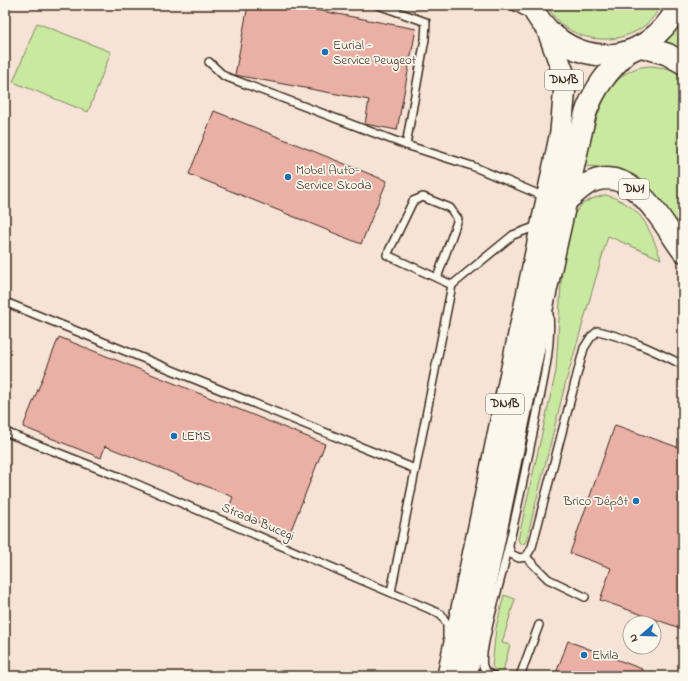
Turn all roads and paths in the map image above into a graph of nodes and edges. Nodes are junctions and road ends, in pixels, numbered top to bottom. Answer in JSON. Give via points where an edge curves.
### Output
{"nodes":[{"id":1,"x":378,"y":5,"type":"edge"},
{"id":2,"x":512,"y":5,"type":"edge"},
{"id":3,"x":678,"y":5,"type":"edge"},
{"id":4,"x":540,"y":19,"type":"edge"},
{"id":5,"x":634,"y":49,"type":"junction"},
{"id":6,"x":209,"y":62,"type":"dead end"},
{"id":7,"x":683,"y":63,"type":"edge"},
{"id":8,"x":406,"y":145,"type":"junction"},
{"id":9,"x":556,"y":200,"type":"junction"},
{"id":10,"x":542,"y":225,"type":"junction"},
{"id":11,"x":683,"y":251,"type":"edge"},
{"id":12,"x":437,"y":278,"type":"junction"},
{"id":13,"x":452,"y":285,"type":"junction"},
{"id":14,"x":5,"y":302,"type":"edge"},
{"id":15,"x":543,"y":304,"type":"junction"},
{"id":16,"x":683,"y":365,"type":"edge"},
{"id":17,"x":5,"y":432,"type":"edge"},
{"id":18,"x":415,"y":469,"type":"junction"},
{"id":19,"x":509,"y":547,"type":"junction"},
{"id":20,"x":526,"y":557,"type":"junction"},
{"id":21,"x":391,"y":592,"type":"junction"},
{"id":22,"x":585,"y":597,"type":"dead end"},
{"id":23,"x":539,"y":625,"type":"dead end"},
{"id":24,"x":446,"y":642,"type":"dead end"},
{"id":25,"x":443,"y":674,"type":"edge"},
{"id":26,"x":466,"y":676,"type":"edge"},
{"id":27,"x":494,"y":676,"type":"edge"},
{"id":28,"x":520,"y":676,"type":"edge"}],
"edges":[{"from":1,"to":8,"type":"lane","via":[[426,22]]},
{"from":2,"to":4,"type":"lane"},
{"from":3,"to":5,"type":"main road","number":"DN1B","via":[[665,27],[649,41]]},
{"from":4,"to":5,"type":"main road","number":"DN1B","via":[[561,42],[583,52],[612,55]]},
{"from":4,"to":9,"type":"main road","number":"DN1B","via":[[563,72],[565,92]]},
{"from":5,"to":7,"type":"main road","via":[[667,54]]},
{"from":5,"to":9,"type":"main road","number":"DN1B","via":[[604,76],[589,102]]},
{"from":6,"to":8,"type":"lane","via":[[224,76]]},
{"from":8,"to":9,"type":"lane","via":[[472,166]]},
{"from":9,"to":10,"type":"main road","number":"DN1B"},
{"from":9,"to":11,"type":"main road","number":"DN1","via":[[604,178],[620,180],[638,192]]},
{"from":9,"to":15,"type":"main road","number":"DN1B"},
{"from":10,"to":13,"type":"lane","via":[[512,235]]},
{"from":10,"to":25,"type":"main road","number":"DN1B"},
{"from":12,"to":12,"type":"lane","via":[[387,255],[412,202],[423,197],[450,208],[458,219]]},
{"from":12,"to":13,"type":"lane"},
{"from":13,"to":18,"type":"lane"},
{"from":14,"to":18,"type":"lane"},
{"from":15,"to":19,"type":"lane","via":[[549,312],[548,356]]},
{"from":15,"to":26,"type":"main road","number":"DN1B"},
{"from":16,"to":20,"type":"lane","via":[[612,334],[598,331],[591,337],[584,348],[532,547]]},
{"from":17,"to":21,"type":"lane","name":"Strada Bucegi","via":[[125,479]]},
{"from":18,"to":21,"type":"lane"},
{"from":19,"to":20,"type":"lane","via":[[511,554],[519,558]]},
{"from":19,"to":27,"type":"lane","via":[[483,656],[483,666]]},
{"from":20,"to":22,"type":"lane","via":[[548,579]]},
{"from":21,"to":24,"type":"lane","name":"Strada Bucegi","via":[[442,614],[447,624]]},
{"from":23,"to":28,"type":"lane"}]}
